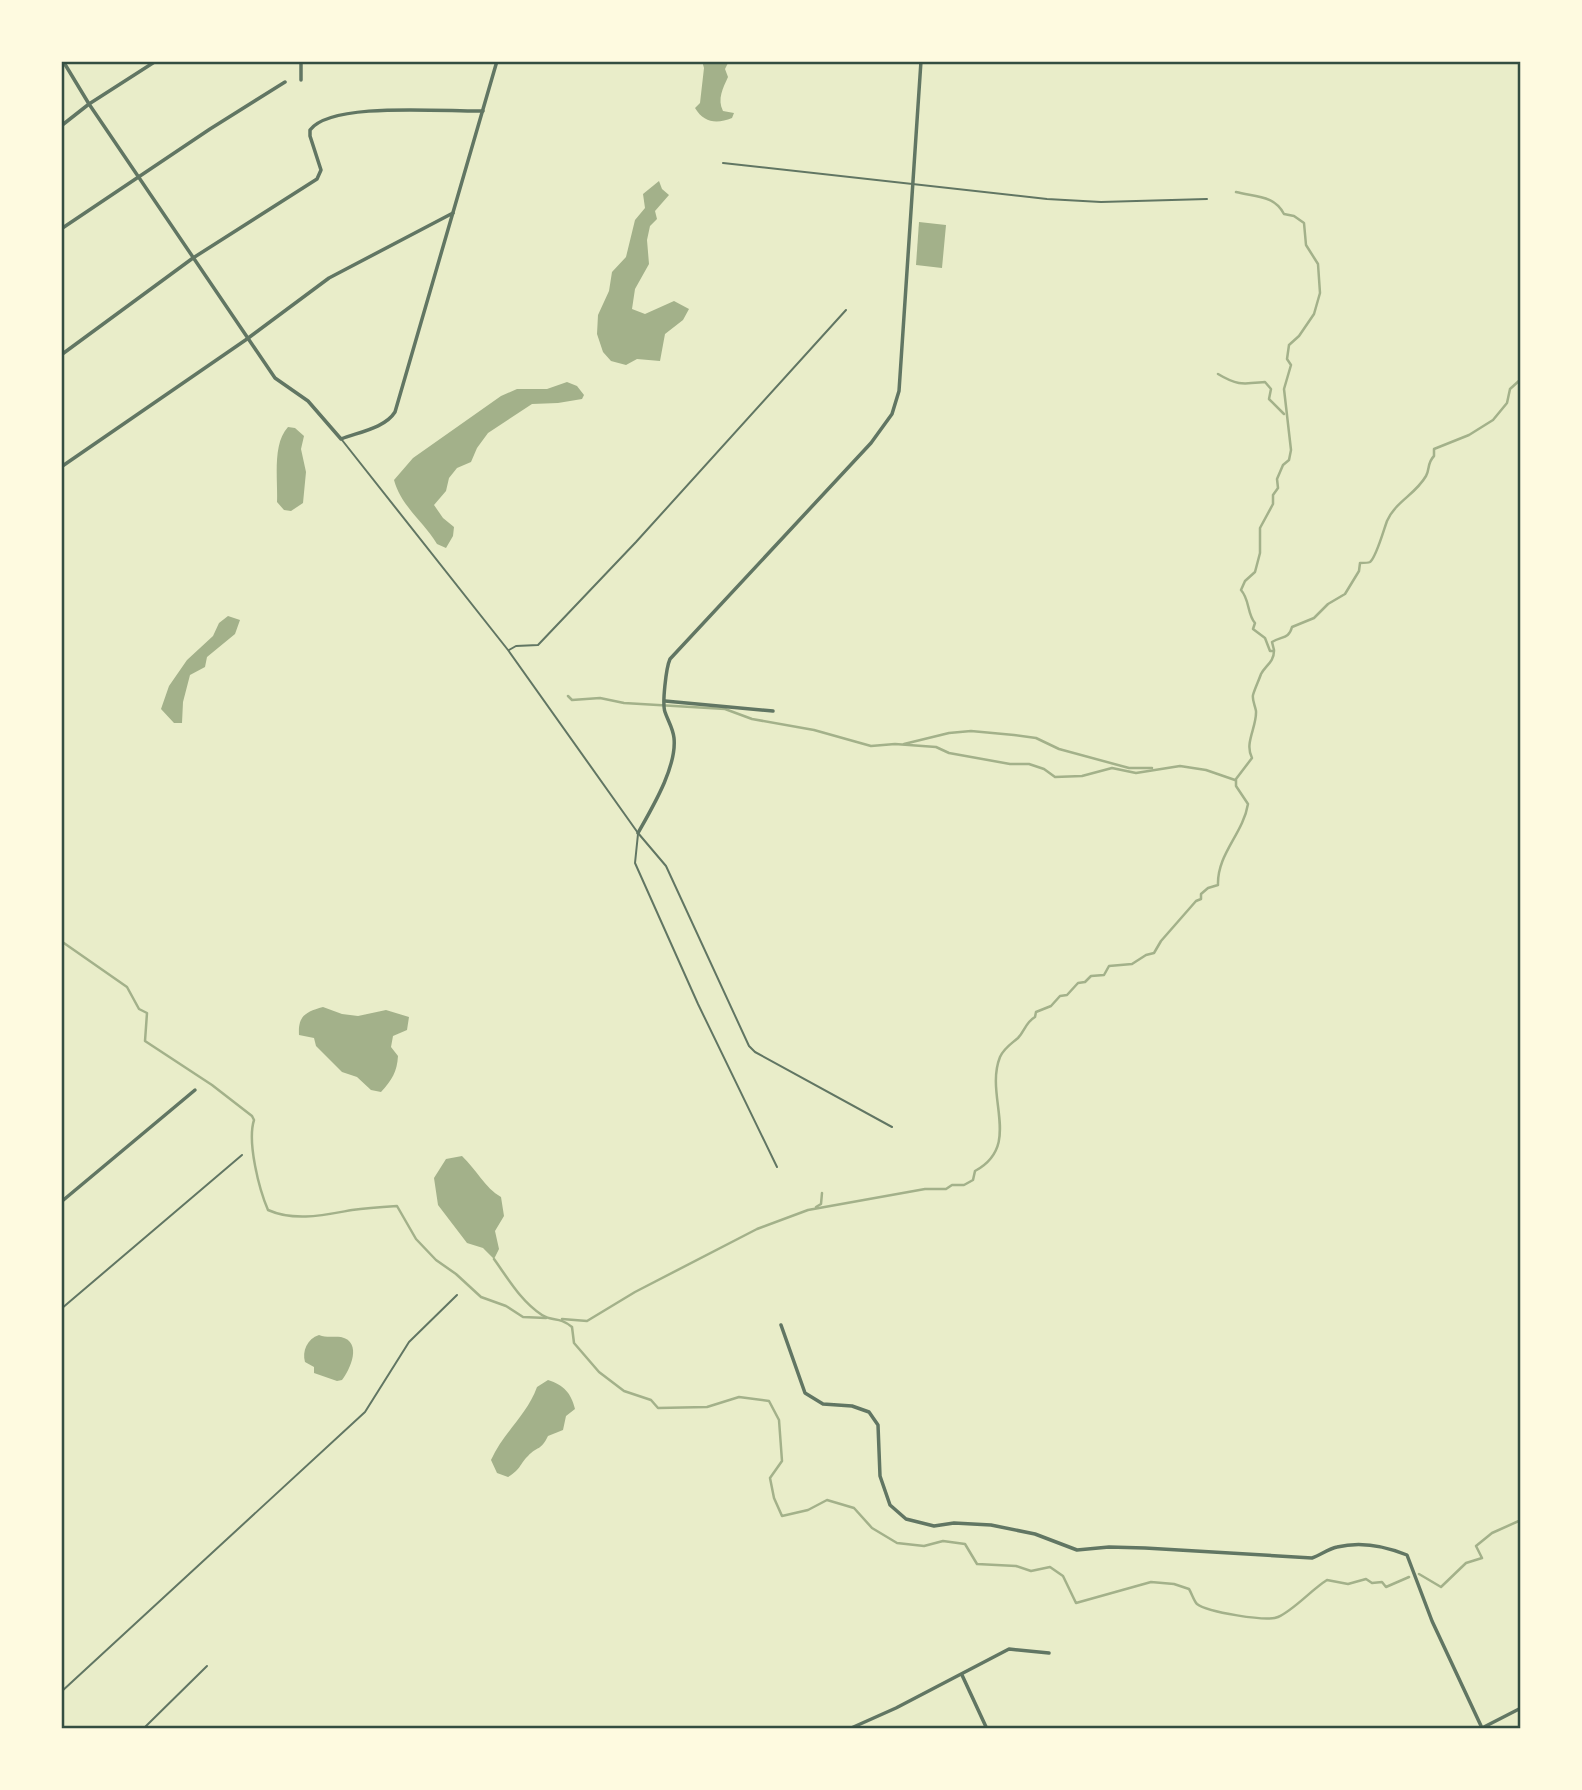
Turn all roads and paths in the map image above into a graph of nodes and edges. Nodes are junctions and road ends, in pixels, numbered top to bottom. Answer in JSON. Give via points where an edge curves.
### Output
{"nodes":[{"id":1,"x":63,"y":61,"type":"edge"},
{"id":2,"x":156,"y":61,"type":"edge"},
{"id":3,"x":301,"y":61,"type":"edge"},
{"id":4,"x":497,"y":61,"type":"edge"},
{"id":5,"x":921,"y":61,"type":"edge"},
{"id":6,"x":67,"y":67,"type":"junction"},
{"id":7,"x":61,"y":71,"type":"edge"},
{"id":8,"x":301,"y":80,"type":"dead end"},
{"id":9,"x":285,"y":82,"type":"dead end"},
{"id":10,"x":89,"y":104,"type":"junction"},
{"id":11,"x":483,"y":111,"type":"junction"},
{"id":12,"x":61,"y":126,"type":"edge"},
{"id":13,"x":723,"y":163,"type":"dead end"},
{"id":14,"x":140,"y":177,"type":"junction"},
{"id":15,"x":914,"y":183,"type":"junction"},
{"id":16,"x":1208,"y":199,"type":"dead end"},
{"id":17,"x":453,"y":213,"type":"junction"},
{"id":18,"x":61,"y":229,"type":"edge"},
{"id":19,"x":194,"y":258,"type":"junction"},
{"id":20,"x":846,"y":310,"type":"dead end"},
{"id":21,"x":247,"y":338,"type":"junction"},
{"id":22,"x":61,"y":355,"type":"edge"},
{"id":23,"x":341,"y":439,"type":"junction"},
{"id":24,"x":61,"y":467,"type":"edge"},
{"id":25,"x":508,"y":650,"type":"junction"},
{"id":26,"x":665,"y":701,"type":"junction"},
{"id":27,"x":773,"y":711,"type":"dead end"},
{"id":28,"x":638,"y":833,"type":"junction"},
{"id":29,"x":195,"y":1090,"type":"dead end"},
{"id":30,"x":892,"y":1127,"type":"dead end"},
{"id":31,"x":242,"y":1155,"type":"dead end"},
{"id":32,"x":778,"y":1167,"type":"dead end"},
{"id":33,"x":61,"y":1202,"type":"edge"},
{"id":34,"x":457,"y":1294,"type":"dead end"},
{"id":35,"x":61,"y":1309,"type":"edge"},
{"id":36,"x":781,"y":1325,"type":"dead end"},
{"id":37,"x":1049,"y":1653,"type":"dead end"},
{"id":38,"x":207,"y":1666,"type":"dead end"},
{"id":39,"x":962,"y":1675,"type":"junction"},
{"id":40,"x":61,"y":1692,"type":"edge"},
{"id":41,"x":1521,"y":1708,"type":"edge"},
{"id":42,"x":1481,"y":1728,"type":"edge"},
{"id":43,"x":142,"y":1729,"type":"edge"},
{"id":44,"x":849,"y":1729,"type":"edge"},
{"id":45,"x":987,"y":1729,"type":"edge"}],
"edges":[{"from":1,"to":6,"type":"street"},
{"from":2,"to":10,"type":"street"},
{"from":3,"to":8,"type":"street"},
{"from":4,"to":11,"type":"street"},
{"from":5,"to":15,"type":"street"},
{"from":6,"to":7,"type":"street"},
{"from":6,"to":10,"type":"street"},
{"from":9,"to":14,"type":"street"},
{"from":10,"to":12,"type":"street"},
{"from":10,"to":14,"type":"street"},
{"from":11,"to":17,"type":"street"},
{"from":11,"to":19,"type":"street","via":[[342,113],[318,122],[310,130],[321,170],[317,179]]},
{"from":13,"to":15,"type":"lane"},
{"from":14,"to":18,"type":"street"},
{"from":14,"to":19,"type":"street"},
{"from":15,"to":16,"type":"lane","via":[[1101,202]]},
{"from":15,"to":26,"type":"street","via":[[899,391],[892,414],[871,443],[674,654],[665,671]]},
{"from":17,"to":21,"type":"street","via":[[329,278]]},
{"from":17,"to":23,"type":"street","via":[[396,412],[383,424]]},
{"from":19,"to":21,"type":"street"},
{"from":19,"to":22,"type":"street"},
{"from":20,"to":25,"type":"lane","via":[[538,645]]},
{"from":21,"to":23,"type":"street","via":[[275,378],[308,401]]},
{"from":21,"to":24,"type":"street"},
{"from":23,"to":25,"type":"lane"},
{"from":25,"to":28,"type":"lane"},
{"from":26,"to":27,"type":"street"},
{"from":26,"to":28,"type":"street","via":[[674,740],[672,753],[657,799]]},
{"from":28,"to":30,"type":"lane","via":[[666,866],[749,1046]]},
{"from":28,"to":32,"type":"lane","via":[[635,863]]},
{"from":29,"to":33,"type":"street"},
{"from":31,"to":35,"type":"lane"},
{"from":34,"to":40,"type":"lane","via":[[409,1342],[365,1412]]},
{"from":36,"to":42,"type":"street","via":[[805,1393],[823,1404],[869,1412],[878,1425],[880,1476],[890,1505],[906,1519],[934,1526],[991,1525],[1035,1534],[1077,1550],[1145,1548],[1311,1558],[1334,1547],[1367,1545],[1407,1555]]},
{"from":37,"to":39,"type":"street","via":[[1009,1649]]},
{"from":38,"to":43,"type":"lane"},
{"from":39,"to":44,"type":"street"},
{"from":39,"to":45,"type":"street"},
{"from":41,"to":42,"type":"street"}]}
